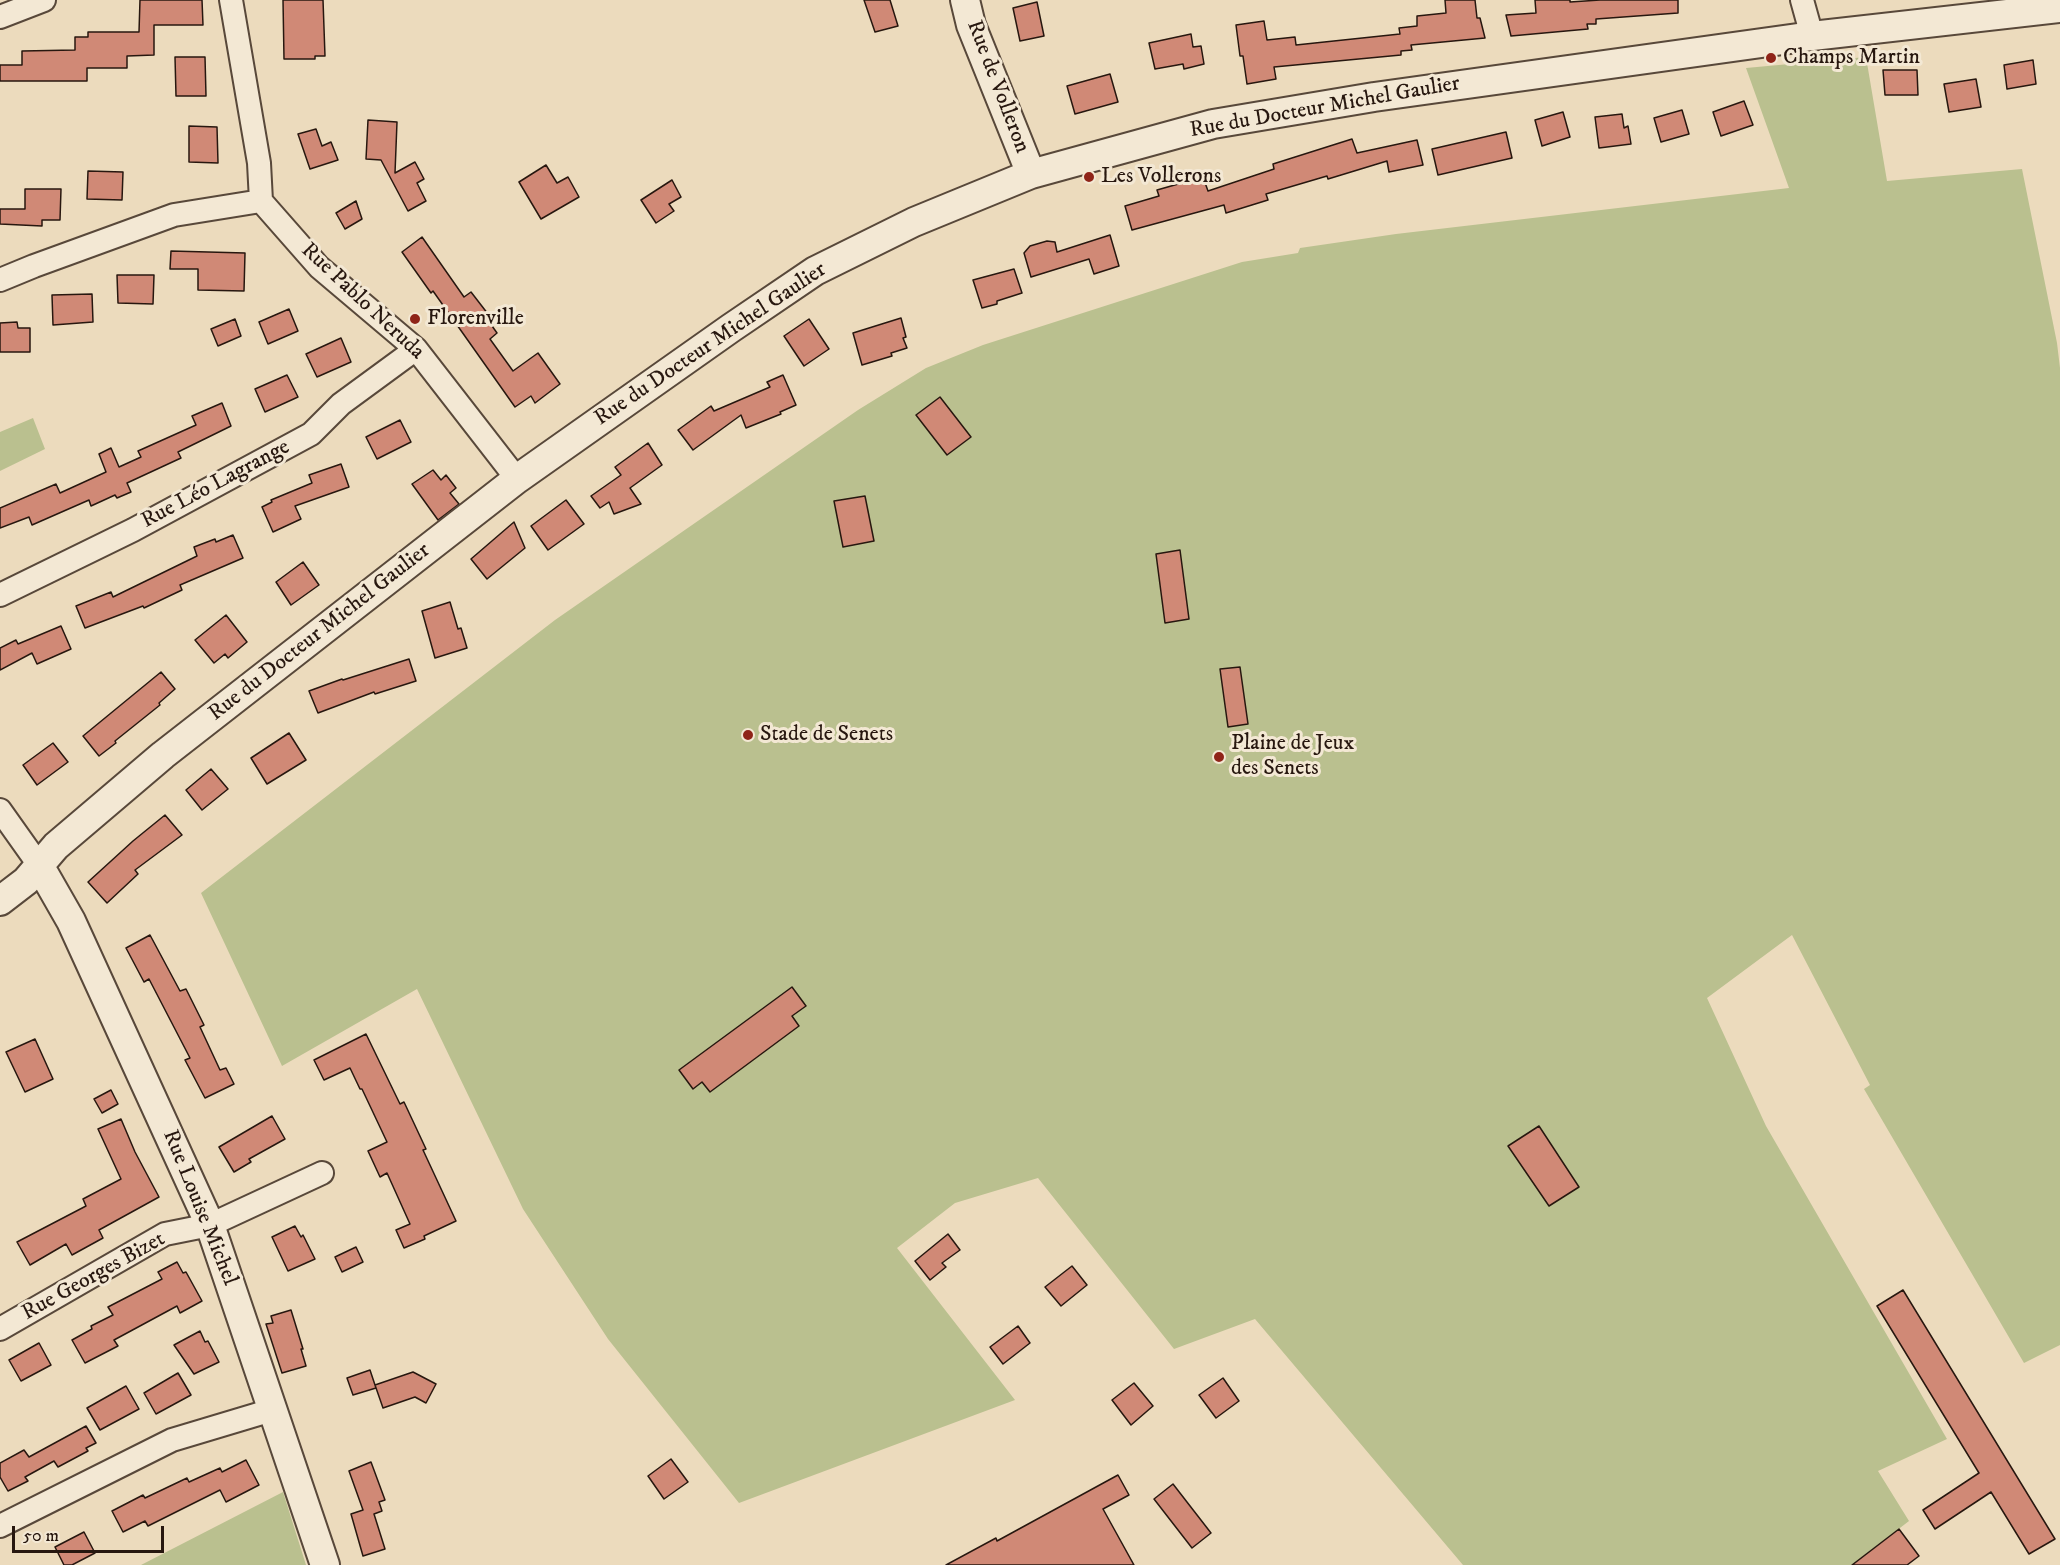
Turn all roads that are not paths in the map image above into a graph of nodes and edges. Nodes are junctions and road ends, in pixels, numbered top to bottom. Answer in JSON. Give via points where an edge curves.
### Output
{"nodes":[{"id":1,"x":44,"y":0,"type":"edge"},
{"id":2,"x":231,"y":0,"type":"edge"},
{"id":3,"x":965,"y":0,"type":"edge"},
{"id":4,"x":1802,"y":0,"type":"edge"},
{"id":5,"x":2060,"y":8,"type":"edge"},
{"id":6,"x":0,"y":17,"type":"edge"},
{"id":7,"x":1812,"y":36,"type":"junction"},
{"id":8,"x":1031,"y":174,"type":"junction"},
{"id":9,"x":261,"y":201,"type":"junction"},
{"id":10,"x":0,"y":280,"type":"edge"},
{"id":11,"x":416,"y":349,"type":"junction"},
{"id":12,"x":517,"y":479,"type":"junction"},
{"id":13,"x":0,"y":595,"type":"edge"},
{"id":14,"x":0,"y":810,"type":"edge"},
{"id":15,"x":39,"y":865,"type":"junction"},
{"id":16,"x":0,"y":901,"type":"edge"},
{"id":17,"x":322,"y":1173,"type":"dead end"},
{"id":18,"x":210,"y":1225,"type":"junction"},
{"id":19,"x":0,"y":1329,"type":"edge"},
{"id":20,"x":272,"y":1410,"type":"junction"},
{"id":21,"x":0,"y":1526,"type":"edge"},
{"id":22,"x":325,"y":1565,"type":"edge"}],
"edges":[{"from":1,"to":6,"type":"street"},
{"from":2,"to":9,"type":"street","via":[[260,162]]},
{"from":3,"to":8,"type":"street","name":"Rue de Volleron","via":[[971,25]]},
{"from":4,"to":7,"type":"street"},
{"from":5,"to":7,"type":"street","name":"Rue du Docteur Michel Gaulier"},
{"from":7,"to":8,"type":"street","name":"Rue du Docteur Michel Gaulier","via":[[1374,97],[1213,124]]},
{"from":8,"to":12,"type":"street","name":"Rue du Docteur Michel Gaulier","via":[[914,222],[815,271]]},
{"from":9,"to":10,"type":"street","via":[[174,215]]},
{"from":9,"to":11,"type":"street","name":"Rue Pablo Neruda","via":[[319,267]]},
{"from":11,"to":12,"type":"street","name":"Rue Pablo Neruda"},
{"from":11,"to":13,"type":"street","name":"Rue Léo Lagrange","via":[[341,404],[310,434],[133,530]]},
{"from":12,"to":15,"type":"street","name":"Rue du Docteur Michel Gaulier","via":[[163,755]]},
{"from":14,"to":15,"type":"street"},
{"from":15,"to":16,"type":"street","name":"Rue du Docteur Michel Gaulier"},
{"from":15,"to":18,"type":"street","name":"Rue Louise Michel","via":[[71,921]]},
{"from":17,"to":18,"type":"street","name":"Rue Georges Bizet"},
{"from":18,"to":19,"type":"street","name":"Rue Georges Bizet","via":[[165,1234]]},
{"from":18,"to":20,"type":"street","name":"Rue Louise Michel"},
{"from":20,"to":21,"type":"street","via":[[172,1440]]},
{"from":20,"to":22,"type":"street","name":"Rue Louise Michel"}]}
